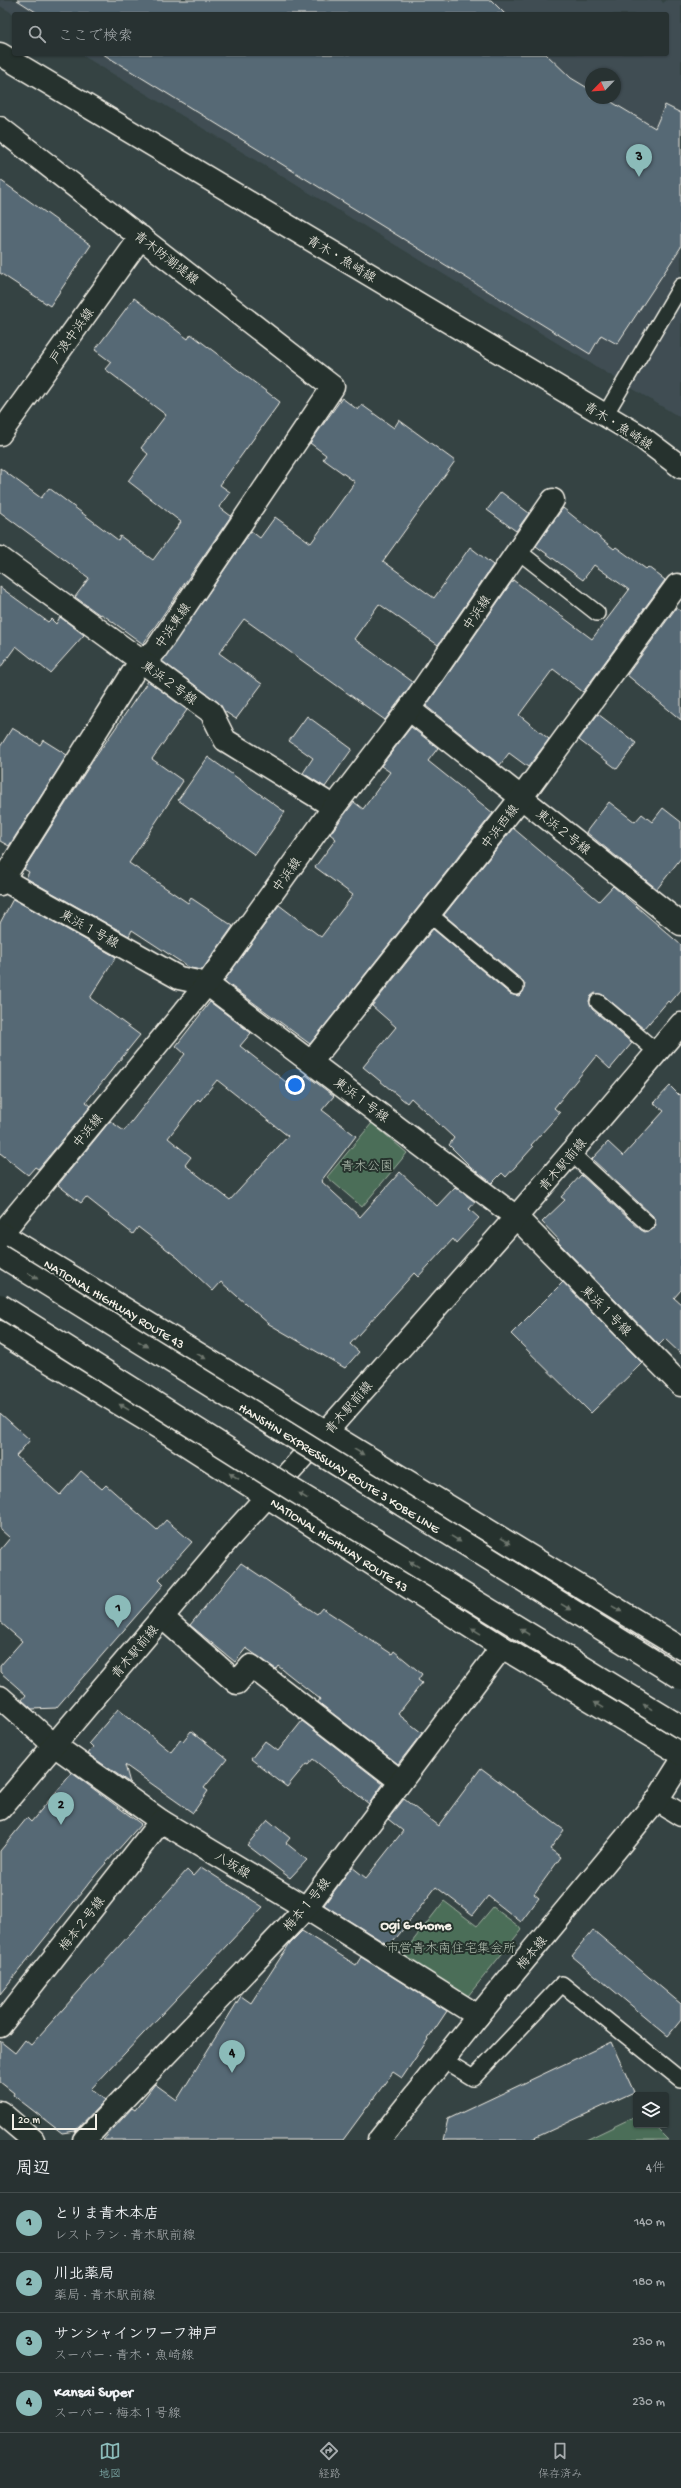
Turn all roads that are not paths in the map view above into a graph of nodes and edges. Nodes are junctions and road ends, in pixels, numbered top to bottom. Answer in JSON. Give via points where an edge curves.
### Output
{"nodes":[{"id":1,"x":0,"y":54,"type":"edge"},
{"id":2,"x":0,"y":128,"type":"edge"},
{"id":3,"x":141,"y":237,"type":"junction"},
{"id":4,"x":681,"y":286,"type":"edge"},
{"id":5,"x":333,"y":386,"type":"joint"},
{"id":6,"x":605,"y":416,"type":"junction"},
{"id":7,"x":0,"y":434,"type":"edge"},
{"id":8,"x":681,"y":467,"type":"edge"},
{"id":9,"x":553,"y":500,"type":"dead end"},
{"id":10,"x":518,"y":551,"type":"junction"},
{"id":11,"x":0,"y":558,"type":"edge"},
{"id":12,"x":677,"y":585,"type":"dead end"},
{"id":13,"x":597,"y":613,"type":"dead end"},
{"id":14,"x":140,"y":660,"type":"junction"},
{"id":15,"x":409,"y":709,"type":"junction"},
{"id":16,"x":521,"y":798,"type":"junction"},
{"id":17,"x":334,"y":807,"type":"junction"},
{"id":18,"x":1,"y":879,"type":"edge"},
{"id":19,"x":429,"y":914,"type":"junction"},
{"id":20,"x":681,"y":924,"type":"edge"},
{"id":21,"x":208,"y":984,"type":"junction"},
{"id":22,"x":516,"y":987,"type":"dead end"},
{"id":23,"x":598,"y":1002,"type":"dead end"},
{"id":24,"x":681,"y":1024,"type":"edge"},
{"id":25,"x":657,"y":1052,"type":"junction"},
{"id":26,"x":312,"y":1061,"type":"junction"},
{"id":27,"x":571,"y":1153,"type":"junction"},
{"id":28,"x":516,"y":1217,"type":"junction"},
{"id":29,"x":647,"y":1223,"type":"dead end"},
{"id":30,"x":0,"y":1241,"type":"edge"},
{"id":31,"x":0,"y":1305,"type":"edge"},
{"id":32,"x":0,"y":1332,"type":"edge"},
{"id":33,"x":681,"y":1385,"type":"edge"},
{"id":34,"x":326,"y":1432,"type":"junction"},
{"id":35,"x":267,"y":1497,"type":"junction"},
{"id":36,"x":162,"y":1617,"type":"junction"},
{"id":37,"x":502,"y":1647,"type":"junction"},
{"id":38,"x":681,"y":1648,"type":"edge"},
{"id":39,"x":681,"y":1678,"type":"edge"},
{"id":40,"x":0,"y":1697,"type":"edge"},
{"id":41,"x":681,"y":1727,"type":"edge"},
{"id":42,"x":54,"y":1745,"type":"junction"},
{"id":43,"x":681,"y":1754,"type":"edge"},
{"id":44,"x":681,"y":1762,"type":"edge"},
{"id":45,"x":400,"y":1781,"type":"junction"},
{"id":46,"x":657,"y":1800,"type":"junction"},
{"id":47,"x":0,"y":1809,"type":"edge"},
{"id":48,"x":681,"y":1815,"type":"edge"},
{"id":49,"x":161,"y":1821,"type":"junction"},
{"id":50,"x":306,"y":1908,"type":"junction"},
{"id":51,"x":478,"y":2016,"type":"junction"},
{"id":52,"x":0,"y":2026,"type":"edge"},
{"id":53,"x":442,"y":2059,"type":"junction"},
{"id":54,"x":681,"y":2080,"type":"edge"},
{"id":55,"x":0,"y":2112,"type":"edge"},
{"id":56,"x":33,"y":2140,"type":"edge"},
{"id":57,"x":84,"y":2140,"type":"edge"},
{"id":58,"x":379,"y":2140,"type":"edge"}],
"edges":[{"from":1,"to":6,"type":"main road","name":"青木・魚崎線"},
{"from":2,"to":3,"type":"main road","name":"青木防潮堤線"},
{"from":3,"to":5,"type":"main road","name":"青木防潮堤線"},
{"from":3,"to":7,"type":"main road","name":"戸浪中浜線"},
{"from":4,"to":6,"type":"lane"},
{"from":5,"to":14,"type":"main road","name":"中浜東線","via":[[155,651]]},
{"from":6,"to":8,"type":"main road","name":"青木・魚崎線","via":[[640,436]]},
{"from":9,"to":10,"type":"main road","name":"中浜線"},
{"from":10,"to":13,"type":"lane"},
{"from":10,"to":15,"type":"main road","name":"中浜線"},
{"from":11,"to":14,"type":"main road","name":"東浜２号線"},
{"from":12,"to":16,"type":"main road","name":"中浜西線"},
{"from":14,"to":17,"type":"main road","name":"東浜２号線","via":[[211,712],[225,740]]},
{"from":14,"to":18,"type":"main road","name":"中浜東線"},
{"from":15,"to":16,"type":"main road","name":"東浜２号線"},
{"from":15,"to":17,"type":"main road","name":"中浜線"},
{"from":16,"to":19,"type":"main road","name":"中浜西線"},
{"from":16,"to":20,"type":"main road","name":"東浜２号線"},
{"from":17,"to":21,"type":"main road","name":"中浜線"},
{"from":18,"to":21,"type":"main road","name":"東浜１号線","via":[[179,978]]},
{"from":19,"to":22,"type":"lane"},
{"from":19,"to":26,"type":"main road","name":"中浜西線"},
{"from":21,"to":26,"type":"main road","name":"東浜１号線"},
{"from":21,"to":30,"type":"main road","name":"中浜線"},
{"from":23,"to":25,"type":"lane"},
{"from":24,"to":25,"type":"main road","name":"青木駅前線"},
{"from":25,"to":27,"type":"main road","name":"青木駅前線"},
{"from":26,"to":28,"type":"main road","name":"東浜１号線"},
{"from":27,"to":28,"type":"main road","name":"青木駅前線"},
{"from":27,"to":29,"type":"lane"},
{"from":28,"to":33,"type":"main road","name":"東浜１号線"},
{"from":28,"to":34,"type":"main road","name":"青木駅前線"},
{"from":30,"to":34,"type":"main road","name":"NATIONAL HIGHWAY ROUTE 43","one_way":true},
{"from":30,"to":39,"type":"main road","name":"HANSHIN EXPRESSWAY ROUTE 3 KOBE LINE","one_way":true,"bridge":true},
{"from":41,"to":31,"type":"main road","one_way":true,"bridge":true,"via":[[293,1490]]},
{"from":35,"to":32,"type":"main road","name":"NATIONAL HIGHWAY ROUTE 43","one_way":true,"via":[[168,1433]]},
{"from":34,"to":35,"type":"main road","name":"青木駅前線"},
{"from":34,"to":38,"type":"main road","name":"NATIONAL HIGHWAY ROUTE 43","one_way":true},
{"from":35,"to":36,"type":"main road","name":"青木駅前線"},
{"from":37,"to":35,"type":"main road","name":"NATIONAL HIGHWAY ROUTE 43","one_way":true},
{"from":36,"to":42,"type":"main road","name":"青木駅前線"},
{"from":36,"to":45,"type":"main road","via":[[237,1683],[251,1666]]},
{"from":43,"to":37,"type":"main road","name":"NATIONAL HIGHWAY ROUTE 43","one_way":true},
{"from":37,"to":45,"type":"main road","name":"梅本１号線"},
{"from":40,"to":42,"type":"main road","name":"八坂線"},
{"from":42,"to":47,"type":"main road","name":"青木駅前線"},
{"from":42,"to":49,"type":"main road","name":"八坂線"},
{"from":44,"to":46,"type":"main road","name":"梅本線"},
{"from":45,"to":50,"type":"main road","name":"梅本１号線"},
{"from":46,"to":48,"type":"main road"},
{"from":46,"to":51,"type":"main road","name":"梅本線"},
{"from":49,"to":50,"type":"main road","name":"八坂線"},
{"from":49,"to":52,"type":"main road","name":"梅本２号線"},
{"from":50,"to":51,"type":"main road","name":"八坂線"},
{"from":50,"to":57,"type":"main road","name":"梅本１号線"},
{"from":51,"to":53,"type":"main road","name":"梅本線"},
{"from":53,"to":54,"type":"lane","via":[[473,2078],[562,1984]]},
{"from":53,"to":58,"type":"main road","name":"梅本線"},
{"from":55,"to":56,"type":"main road"}]}
